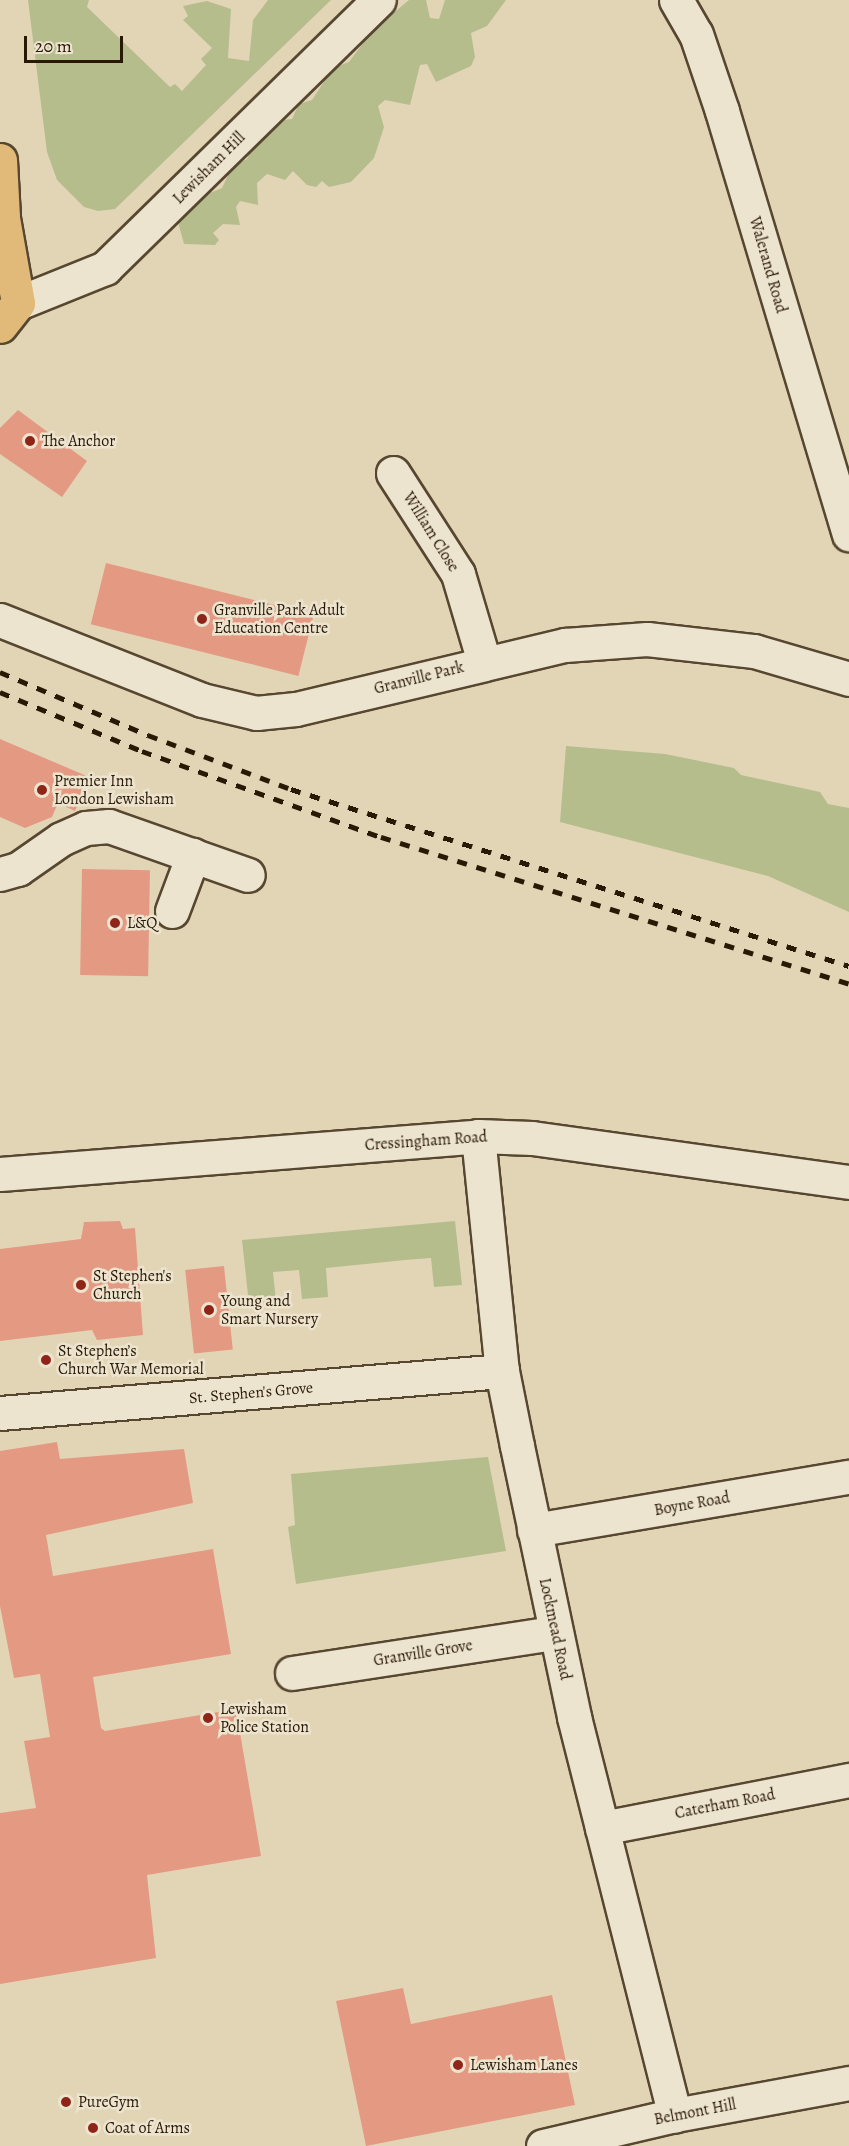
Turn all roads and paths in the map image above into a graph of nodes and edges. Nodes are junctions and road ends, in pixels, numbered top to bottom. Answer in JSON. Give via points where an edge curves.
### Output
{"nodes":[{"id":1,"x":379,"y":0,"type":"edge"},
{"id":2,"x":676,"y":0,"type":"edge"},
{"id":3,"x":0,"y":160,"type":"edge"},
{"id":4,"x":9,"y":314,"type":"edge"},
{"id":5,"x":393,"y":472,"type":"dead end"},
{"id":6,"x":849,"y":534,"type":"edge"},
{"id":7,"x":0,"y":620,"type":"edge"},
{"id":8,"x":484,"y":662,"type":"junction"},
{"id":9,"x":849,"y":679,"type":"edge"},
{"id":10,"x":193,"y":855,"type":"junction"},
{"id":11,"x":0,"y":874,"type":"edge"},
{"id":12,"x":248,"y":875,"type":"dead end"},
{"id":13,"x":172,"y":911,"type":"dead end"},
{"id":14,"x":478,"y":1136,"type":"junction"},
{"id":15,"x":0,"y":1174,"type":"edge"},
{"id":16,"x":849,"y":1182,"type":"edge"},
{"id":17,"x":502,"y":1371,"type":"junction"},
{"id":18,"x":0,"y":1413,"type":"edge"},
{"id":19,"x":849,"y":1477,"type":"edge"},
{"id":20,"x":534,"y":1530,"type":"junction"},
{"id":21,"x":554,"y":1633,"type":"junction"},
{"id":22,"x":292,"y":1673,"type":"dead end"},
{"id":23,"x":849,"y":1780,"type":"edge"},
{"id":24,"x":602,"y":1828,"type":"junction"},
{"id":25,"x":849,"y":2083,"type":"edge"},
{"id":26,"x":675,"y":2115,"type":"junction"},
{"id":27,"x":543,"y":2146,"type":"edge"}],
"edges":[{"from":1,"to":4,"type":"street","name":"Lewisham Hill","via":[[105,268]]},
{"from":2,"to":6,"type":"street","name":"Walerand Road","via":[[696,34],[722,111]]},
{"from":3,"to":4,"type":"main road"},
{"from":5,"to":8,"type":"street","name":"William Close","via":[[458,574]]},
{"from":7,"to":8,"type":"street","name":"Granville Park","via":[[202,700],[256,713],[305,707]]},
{"from":8,"to":9,"type":"street","name":"Granville Park","via":[[565,645],[647,639],[754,651]]},
{"from":10,"to":11,"type":"street","via":[[131,831],[98,827],[61,839],[18,869]]},
{"from":10,"to":12,"type":"street"},
{"from":10,"to":13,"type":"street"},
{"from":14,"to":15,"type":"street","name":"Cressingham Road"},
{"from":14,"to":16,"type":"street","name":"Cressingham Road","via":[[532,1138]]},
{"from":14,"to":17,"type":"street","name":"Lockmead Road"},
{"from":17,"to":18,"type":"street","name":"St. Stephen's Grove"},
{"from":17,"to":20,"type":"street","name":"Lockmead Road"},
{"from":19,"to":20,"type":"street","name":"Boyne Road"},
{"from":20,"to":21,"type":"street","name":"Lockmead Road"},
{"from":21,"to":22,"type":"street","name":"Granville Grove"},
{"from":21,"to":24,"type":"street","name":"Lockmead Road"},
{"from":23,"to":24,"type":"street","name":"Caterham Road"},
{"from":24,"to":26,"type":"street","name":"Lockmead Road"},
{"from":25,"to":26,"type":"street","name":"Belmont Hill"},
{"from":26,"to":27,"type":"street","name":"Belmont Hill"}]}
